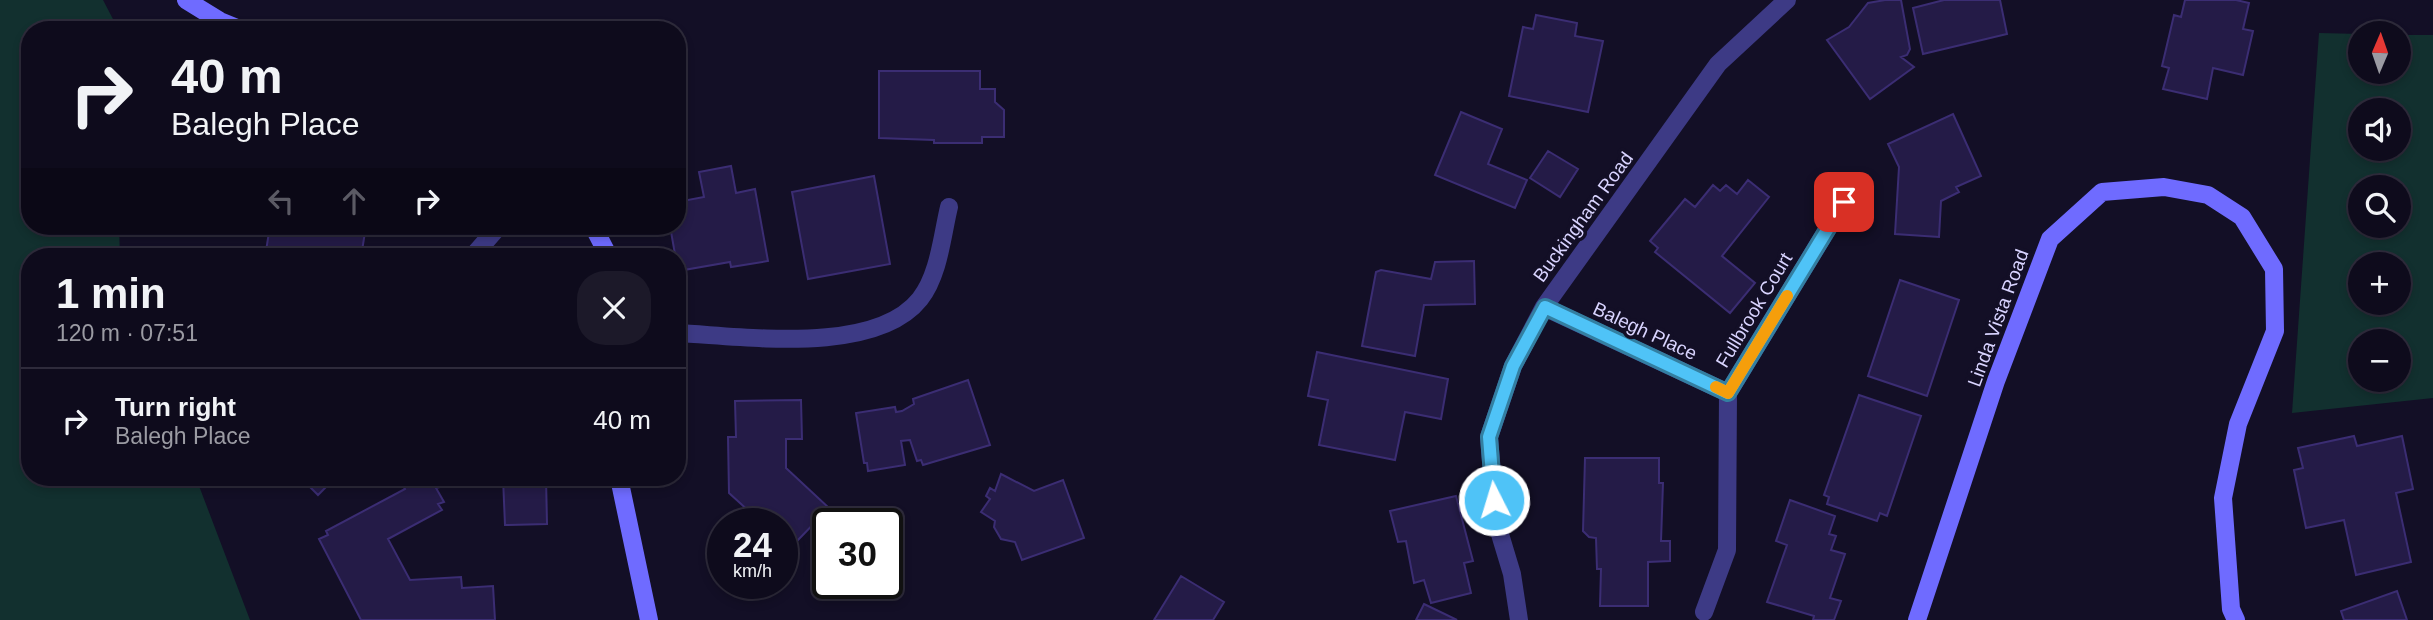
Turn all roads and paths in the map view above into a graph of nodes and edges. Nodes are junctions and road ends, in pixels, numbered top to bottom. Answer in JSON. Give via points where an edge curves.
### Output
{"nodes":[{"id":1,"x":186,"y":0,"type":"edge"},
{"id":2,"x":1787,"y":0,"type":"edge"},
{"id":3,"x":220,"y":21,"type":"edge"},
{"id":4,"x":1844,"y":202,"type":"dead end"},
{"id":5,"x":948,"y":207,"type":"dead end"},
{"id":6,"x":1545,"y":307,"type":"junction"},
{"id":7,"x":686,"y":333,"type":"edge"},
{"id":8,"x":1728,"y":393,"type":"junction"},
{"id":9,"x":622,"y":486,"type":"edge"},
{"id":10,"x":1704,"y":612,"type":"dead end"},
{"id":11,"x":649,"y":620,"type":"edge"},
{"id":12,"x":1519,"y":620,"type":"edge"},
{"id":13,"x":1917,"y":620,"type":"edge"},
{"id":14,"x":2236,"y":620,"type":"edge"}],
"edges":[{"from":1,"to":3,"type":"street"},
{"from":2,"to":6,"type":"street","name":"Buckingham Road","via":[[1718,64]]},
{"from":4,"to":8,"type":"street","name":"Fullbrook Court"},
{"from":5,"to":7,"type":"street","via":[[936,265],[920,299],[881,328],[812,340]]},
{"from":6,"to":8,"type":"street","name":"Balegh Place"},
{"from":6,"to":12,"type":"street","name":"Buckingham Road","via":[[1513,366],[1489,437],[1496,521]]},
{"from":8,"to":10,"type":"street","name":"Fullbrook Court","via":[[1727,550]]},
{"from":9,"to":11,"type":"street"},
{"from":13,"to":14,"type":"street","name":"Linda Vista Road","via":[[1996,381],[2050,239],[2102,192],[2164,187],[2207,195],[2242,218],[2274,269],[2275,331],[2238,424],[2223,498],[2231,609]]}]}
